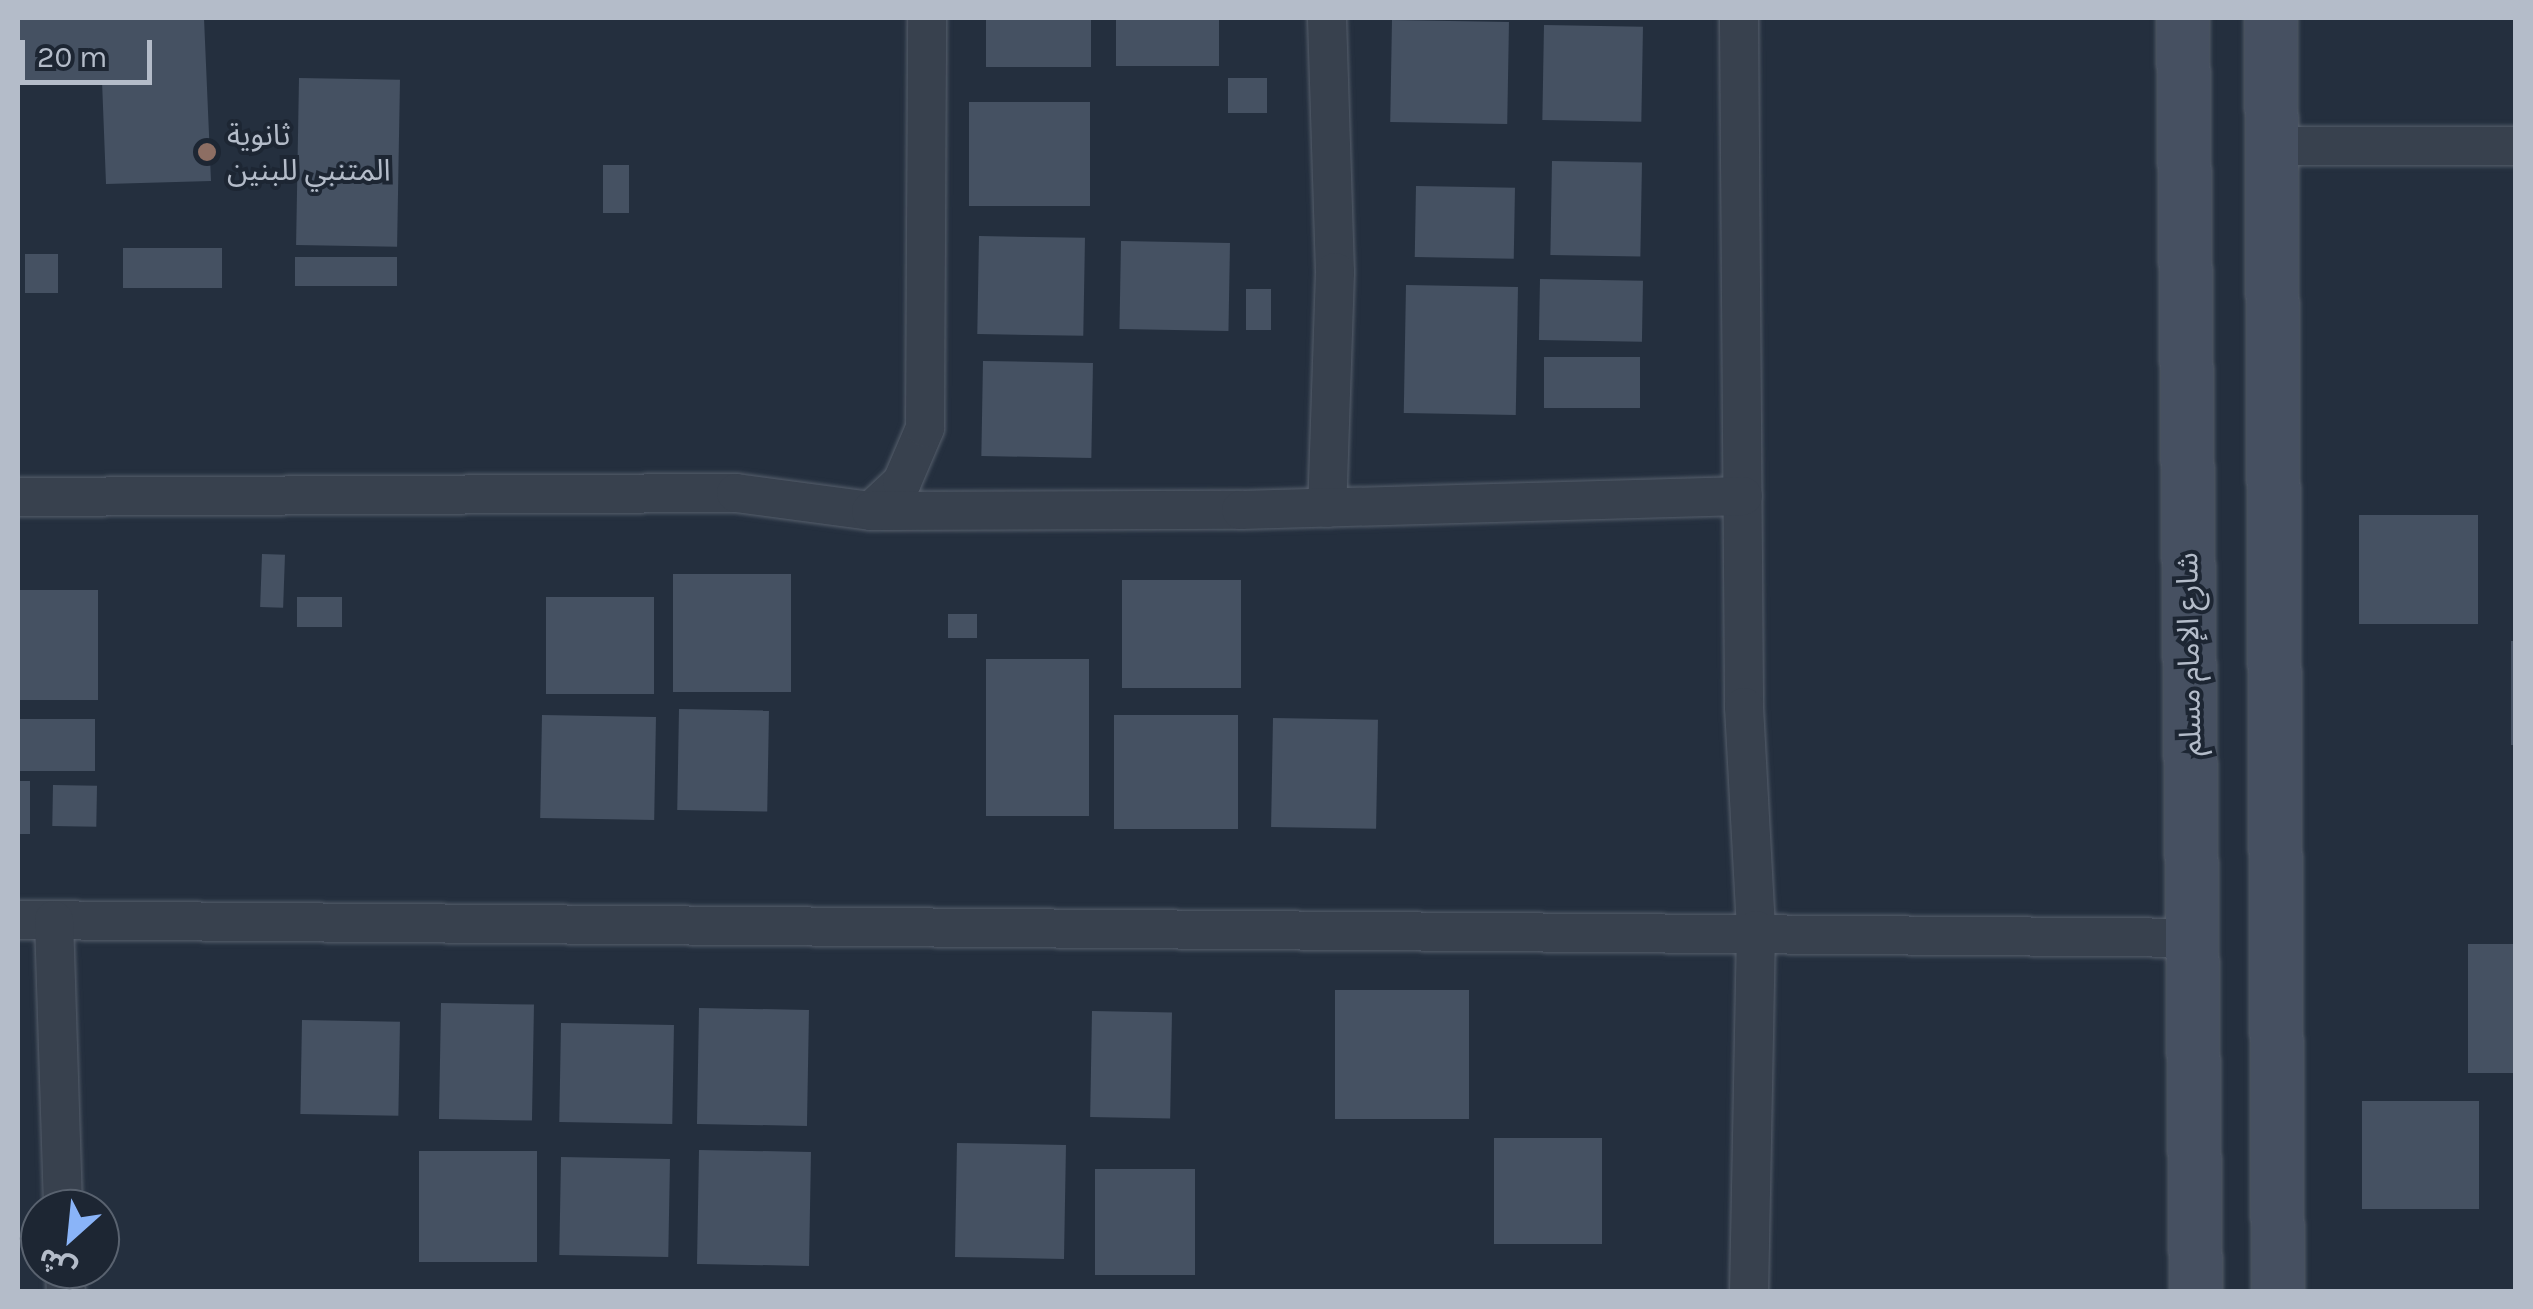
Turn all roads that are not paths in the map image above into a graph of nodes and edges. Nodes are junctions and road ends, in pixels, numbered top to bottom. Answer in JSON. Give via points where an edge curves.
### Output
{"nodes":[{"id":1,"x":927,"y":18,"type":"edge"},
{"id":2,"x":1327,"y":18,"type":"edge"},
{"id":3,"x":1739,"y":18,"type":"edge"},
{"id":4,"x":2183,"y":18,"type":"edge"},
{"id":5,"x":2271,"y":18,"type":"edge"},
{"id":6,"x":2272,"y":146,"type":"junction"},
{"id":7,"x":2516,"y":146,"type":"edge"},
{"id":8,"x":1743,"y":496,"type":"junction"},
{"id":9,"x":18,"y":497,"type":"edge"},
{"id":10,"x":1328,"y":508,"type":"junction"},
{"id":11,"x":871,"y":511,"type":"junction"},
{"id":12,"x":36,"y":920,"type":"edge"},
{"id":13,"x":1756,"y":930,"type":"junction"},
{"id":14,"x":2192,"y":938,"type":"junction"},
{"id":15,"x":62,"y":1189,"type":"edge"},
{"id":16,"x":1749,"y":1292,"type":"edge"},
{"id":17,"x":2196,"y":1292,"type":"edge"},
{"id":18,"x":2278,"y":1292,"type":"edge"}],
"edges":[{"from":1,"to":11,"type":"street","via":[[925,428],[902,482]]},
{"from":2,"to":10,"type":"street","via":[[1334,272]]},
{"from":3,"to":8,"type":"street"},
{"from":4,"to":14,"type":"main road","name":"شارع الإمام مسلم"},
{"from":5,"to":6,"type":"main road"},
{"from":6,"to":7,"type":"street"},
{"from":6,"to":18,"type":"main road"},
{"from":8,"to":10,"type":"street"},
{"from":8,"to":13,"type":"street","via":[[1744,707]]},
{"from":9,"to":11,"type":"street","via":[[736,493]]},
{"from":10,"to":11,"type":"street"},
{"from":12,"to":13,"type":"street"},
{"from":12,"to":15,"type":"street"},
{"from":13,"to":14,"type":"street"},
{"from":13,"to":16,"type":"street"},
{"from":14,"to":17,"type":"main road","name":"شارع الإمام مسلم"}]}
